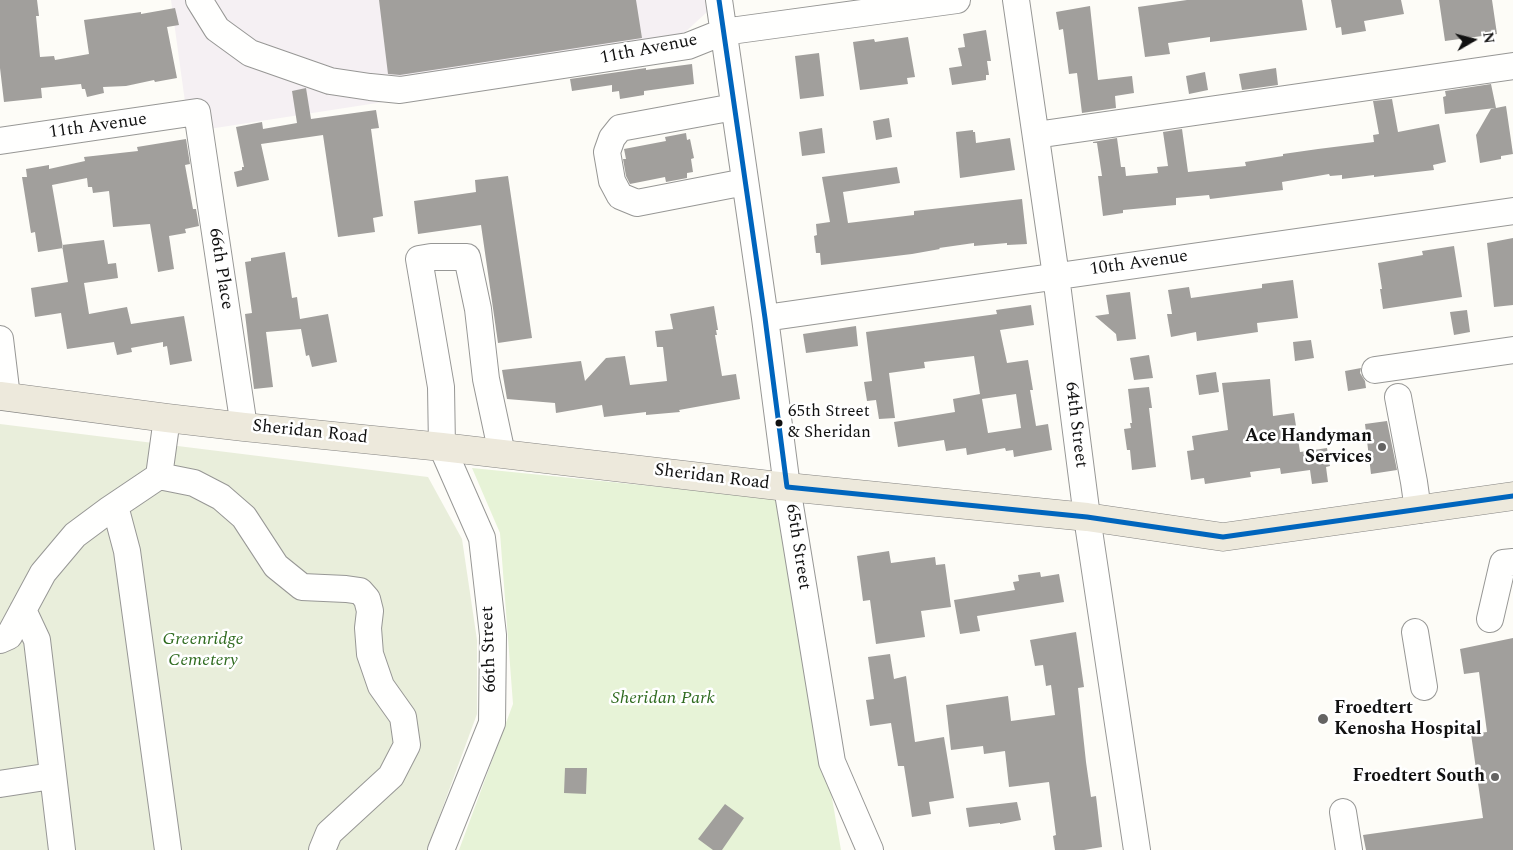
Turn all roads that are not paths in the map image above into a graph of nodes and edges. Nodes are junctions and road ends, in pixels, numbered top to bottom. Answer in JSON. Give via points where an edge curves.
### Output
{"nodes":[{"id":1,"x":199,"y":0,"type":"edge"},
{"id":2,"x":719,"y":0,"type":"edge"},
{"id":3,"x":957,"y":0,"type":"edge"},
{"id":4,"x":1016,"y":0,"type":"edge"},
{"id":5,"x":723,"y":32,"type":"junction"},
{"id":6,"x":1513,"y":66,"type":"edge"},
{"id":7,"x":734,"y":107,"type":"junction"},
{"id":8,"x":197,"y":112,"type":"joint"},
{"id":9,"x":1036,"y":135,"type":"junction"},
{"id":10,"x":0,"y":141,"type":"edge"},
{"id":11,"x":745,"y":182,"type":"junction"},
{"id":12,"x":1513,"y":211,"type":"edge"},
{"id":13,"x":1056,"y":276,"type":"junction"},
{"id":14,"x":765,"y":318,"type":"junction"},
{"id":15,"x":0,"y":339,"type":"edge"},
{"id":16,"x":1513,"y":350,"type":"edge"},
{"id":17,"x":1375,"y":370,"type":"dead end"},
{"id":18,"x":3,"y":396,"type":"edge"},
{"id":19,"x":1398,"y":397,"type":"dead end"},
{"id":20,"x":167,"y":418,"type":"junction"},
{"id":21,"x":244,"y":427,"type":"junction"},
{"id":22,"x":442,"y":447,"type":"junction"},
{"id":23,"x":502,"y":454,"type":"junction"},
{"id":24,"x":160,"y":476,"type":"junction"},
{"id":25,"x":787,"y":487,"type":"junction"},
{"id":26,"x":1513,"y":496,"type":"edge"},
{"id":27,"x":115,"y":506,"type":"junction"},
{"id":28,"x":1418,"y":510,"type":"junction"},
{"id":29,"x":1087,"y":517,"type":"junction"},
{"id":30,"x":1513,"y":562,"type":"edge"},
{"id":31,"x":23,"y":610,"type":"junction"},
{"id":32,"x":1490,"y":619,"type":"dead end"},
{"id":33,"x":1415,"y":632,"type":"dead end"},
{"id":34,"x":0,"y":640,"type":"edge"},
{"id":35,"x":1424,"y":687,"type":"dead end"},
{"id":36,"x":52,"y":776,"type":"junction"},
{"id":37,"x":0,"y":784,"type":"edge"},
{"id":38,"x":1343,"y":812,"type":"dead end"},
{"id":39,"x":62,"y":850,"type":"edge"},
{"id":40,"x":168,"y":850,"type":"edge"},
{"id":41,"x":322,"y":850,"type":"edge"},
{"id":42,"x":441,"y":850,"type":"edge"},
{"id":43,"x":870,"y":850,"type":"edge"},
{"id":44,"x":1137,"y":850,"type":"edge"},
{"id":45,"x":1348,"y":850,"type":"edge"}],
"edges":[{"from":1,"to":5,"type":"street","name":"11th Avenue","via":[[217,29],[250,53],[330,81],[400,90],[688,46]]},
{"from":2,"to":5,"type":"street","name":"65th Street"},
{"from":3,"to":5,"type":"street","name":"11th Avenue"},
{"from":4,"to":9,"type":"street","name":"64th Street"},
{"from":5,"to":7,"type":"street","name":"65th Street"},
{"from":6,"to":9,"type":"street"},
{"from":7,"to":11,"type":"street","name":"65th Street"},
{"from":7,"to":11,"type":"street","via":[[620,128],[607,152],[612,181],[620,196],[637,203]]},
{"from":8,"to":10,"type":"street","name":"11th Avenue"},
{"from":8,"to":21,"type":"street","name":"66th Place"},
{"from":9,"to":13,"type":"street","name":"64th Street"},
{"from":11,"to":14,"type":"street","name":"65th Street"},
{"from":12,"to":13,"type":"street","name":"10th Avenue"},
{"from":13,"to":14,"type":"street","name":"10th Avenue"},
{"from":13,"to":29,"type":"street","name":"64th Street"},
{"from":14,"to":25,"type":"street","name":"65th Street"},
{"from":15,"to":18,"type":"street"},
{"from":16,"to":17,"type":"street"},
{"from":18,"to":20,"type":"main road","name":"Sheridan Road"},
{"from":19,"to":28,"type":"street"},
{"from":20,"to":21,"type":"main road","name":"Sheridan Road"},
{"from":20,"to":24,"type":"street"},
{"from":21,"to":22,"type":"main road","name":"Sheridan Road"},
{"from":22,"to":23,"type":"main road","name":"Sheridan Road"},
{"from":22,"to":23,"type":"street","via":[[441,387],[419,259],[467,257],[478,309],[486,379]]},
{"from":22,"to":42,"type":"street","name":"66th Street","via":[[482,538],[493,635],[492,723]]},
{"from":23,"to":25,"type":"main road","name":"Sheridan Road"},
{"from":24,"to":27,"type":"street"},
{"from":24,"to":41,"type":"street","via":[[194,483],[221,497],[244,517],[276,566],[302,587],[360,591],[367,599],[370,654],[381,686],[403,717],[407,745],[392,776],[329,833]]},
{"from":25,"to":29,"type":"main road","name":"Sheridan Road"},
{"from":25,"to":43,"type":"street","name":"65th Street","via":[[832,762]]},
{"from":26,"to":28,"type":"main road","name":"Sheridan Road"},
{"from":27,"to":31,"type":"street","via":[[75,535],[42,573]]},
{"from":27,"to":40,"type":"street","via":[[126,551]]},
{"from":28,"to":29,"type":"main road","name":"Sheridan Road","via":[[1223,537]]},
{"from":29,"to":44,"type":"street","name":"64th Street"},
{"from":30,"to":32,"type":"street","via":[[1503,563]]},
{"from":31,"to":34,"type":"street","via":[[8,636]]},
{"from":31,"to":36,"type":"street","via":[[37,640]]},
{"from":33,"to":35,"type":"street"},
{"from":36,"to":37,"type":"street"},
{"from":36,"to":39,"type":"street"},
{"from":38,"to":45,"type":"street"}]}
